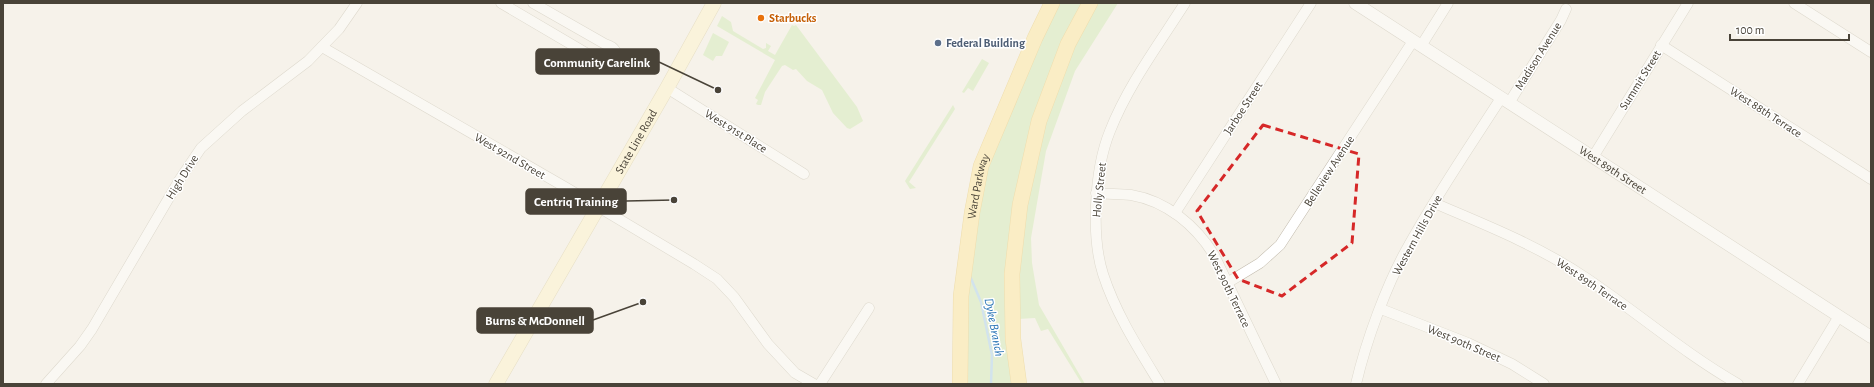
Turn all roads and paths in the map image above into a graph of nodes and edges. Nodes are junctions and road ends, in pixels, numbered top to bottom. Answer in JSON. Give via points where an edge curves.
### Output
{"nodes":[{"id":1,"x":357,"y":3,"type":"edge"},
{"id":2,"x":501,"y":3,"type":"edge"},
{"id":3,"x":533,"y":3,"type":"edge"},
{"id":4,"x":714,"y":3,"type":"edge"},
{"id":5,"x":1052,"y":3,"type":"edge"},
{"id":6,"x":1090,"y":3,"type":"edge"},
{"id":7,"x":1186,"y":3,"type":"edge"},
{"id":8,"x":1311,"y":3,"type":"edge"},
{"id":9,"x":1355,"y":3,"type":"edge"},
{"id":10,"x":1448,"y":3,"type":"edge"},
{"id":11,"x":1688,"y":3,"type":"edge"},
{"id":12,"x":1794,"y":3,"type":"edge"},
{"id":13,"x":1566,"y":9,"type":"dead end"},
{"id":14,"x":1417,"y":43,"type":"junction"},
{"id":15,"x":1661,"y":45,"type":"junction"},
{"id":16,"x":322,"y":47,"type":"junction"},
{"id":17,"x":1871,"y":52,"type":"edge"},
{"id":18,"x":667,"y":88,"type":"junction"},
{"id":19,"x":1505,"y":100,"type":"junction"},
{"id":20,"x":1593,"y":157,"type":"junction"},
{"id":21,"x":804,"y":174,"type":"dead end"},
{"id":22,"x":1871,"y":179,"type":"edge"},
{"id":23,"x":1096,"y":193,"type":"junction"},
{"id":24,"x":1434,"y":203,"type":"junction"},
{"id":25,"x":598,"y":208,"type":"junction"},
{"id":26,"x":1175,"y":213,"type":"junction"},
{"id":27,"x":1227,"y":284,"type":"junction"},
{"id":28,"x":869,"y":308,"type":"dead end"},
{"id":29,"x":1381,"y":308,"type":"junction"},
{"id":30,"x":1839,"y":316,"type":"junction"},
{"id":31,"x":1871,"y":337,"type":"edge"},
{"id":32,"x":46,"y":384,"type":"edge"},
{"id":33,"x":496,"y":384,"type":"edge"},
{"id":34,"x":814,"y":384,"type":"edge"},
{"id":35,"x":820,"y":384,"type":"edge"},
{"id":36,"x":960,"y":384,"type":"edge"},
{"id":37,"x":1019,"y":384,"type":"edge"},
{"id":38,"x":1160,"y":384,"type":"edge"},
{"id":39,"x":1276,"y":384,"type":"edge"},
{"id":40,"x":1356,"y":384,"type":"edge"},
{"id":41,"x":1544,"y":384,"type":"edge"},
{"id":42,"x":1738,"y":384,"type":"edge"},
{"id":43,"x":1798,"y":384,"type":"edge"}],
"edges":[{"from":1,"to":16,"type":"street","name":"High Drive","via":[[339,29]]},
{"from":2,"to":3,"type":"street","via":[[603,63],[614,62],[617,56],[612,46]]},
{"from":4,"to":18,"type":"main road","name":"State Line Road"},
{"from":5,"to":36,"type":"main road","name":"Ward Parkway","via":[[981,166],[961,296]]},
{"from":6,"to":37,"type":"main road","via":[[1068,44],[1039,121],[1020,205],[1012,274],[1013,339]]},
{"from":7,"to":23,"type":"street","name":"Holly Street","via":[[1133,83],[1116,118],[1103,155]]},
{"from":8,"to":26,"type":"street","name":"Jarboe Street"},
{"from":9,"to":14,"type":"street","name":"West 89th Street"},
{"from":10,"to":14,"type":"street","name":"Belleview Avenue"},
{"from":11,"to":15,"type":"street","name":"Summit Street"},
{"from":12,"to":17,"type":"street"},
{"from":13,"to":19,"type":"street","name":"Madison Avenue"},
{"from":14,"to":19,"type":"street","name":"West 89th Street"},
{"from":14,"to":27,"type":"street","name":"Belleview Avenue","via":[[1280,245],[1260,263]]},
{"from":15,"to":20,"type":"street","name":"Summit Street"},
{"from":15,"to":22,"type":"street","name":"West 88th Terrace"},
{"from":16,"to":25,"type":"street","name":"West 92nd Street"},
{"from":16,"to":32,"type":"street","name":"High Drive","via":[[308,61],[242,111],[201,148],[180,179],[92,330]]},
{"from":18,"to":21,"type":"street","name":"West 91st Place"},
{"from":18,"to":25,"type":"main road","name":"State Line Road"},
{"from":19,"to":20,"type":"street","name":"West 89th Street"},
{"from":19,"to":24,"type":"street","name":"Western Hills Drive"},
{"from":20,"to":30,"type":"street","name":"West 89th Street"},
{"from":23,"to":26,"type":"street","name":"West 90th Terrace","via":[[1132,196]]},
{"from":23,"to":38,"type":"street","name":"Holly Street","via":[[1096,247],[1102,272],[1124,325]]},
{"from":24,"to":29,"type":"street","name":"Western Hills Drive","via":[[1408,245]]},
{"from":24,"to":42,"type":"street","name":"West 89th Terrace","via":[[1555,259],[1586,278],[1709,367]]},
{"from":25,"to":33,"type":"main road","name":"State Line Road"},
{"from":25,"to":34,"type":"street","name":"West 92nd Street","via":[[716,279],[734,297],[768,344],[795,373]]},
{"from":26,"to":27,"type":"street","name":"West 90th Terrace","via":[[1204,239]]},
{"from":27,"to":39,"type":"street","name":"West 90th Terrace"},
{"from":28,"to":35,"type":"street"},
{"from":29,"to":40,"type":"street","name":"Western Hills Drive"},
{"from":29,"to":41,"type":"street","name":"West 90th Street","via":[[1468,342],[1512,364]]},
{"from":30,"to":31,"type":"street","name":"West 89th Street"},
{"from":30,"to":43,"type":"street"}]}
